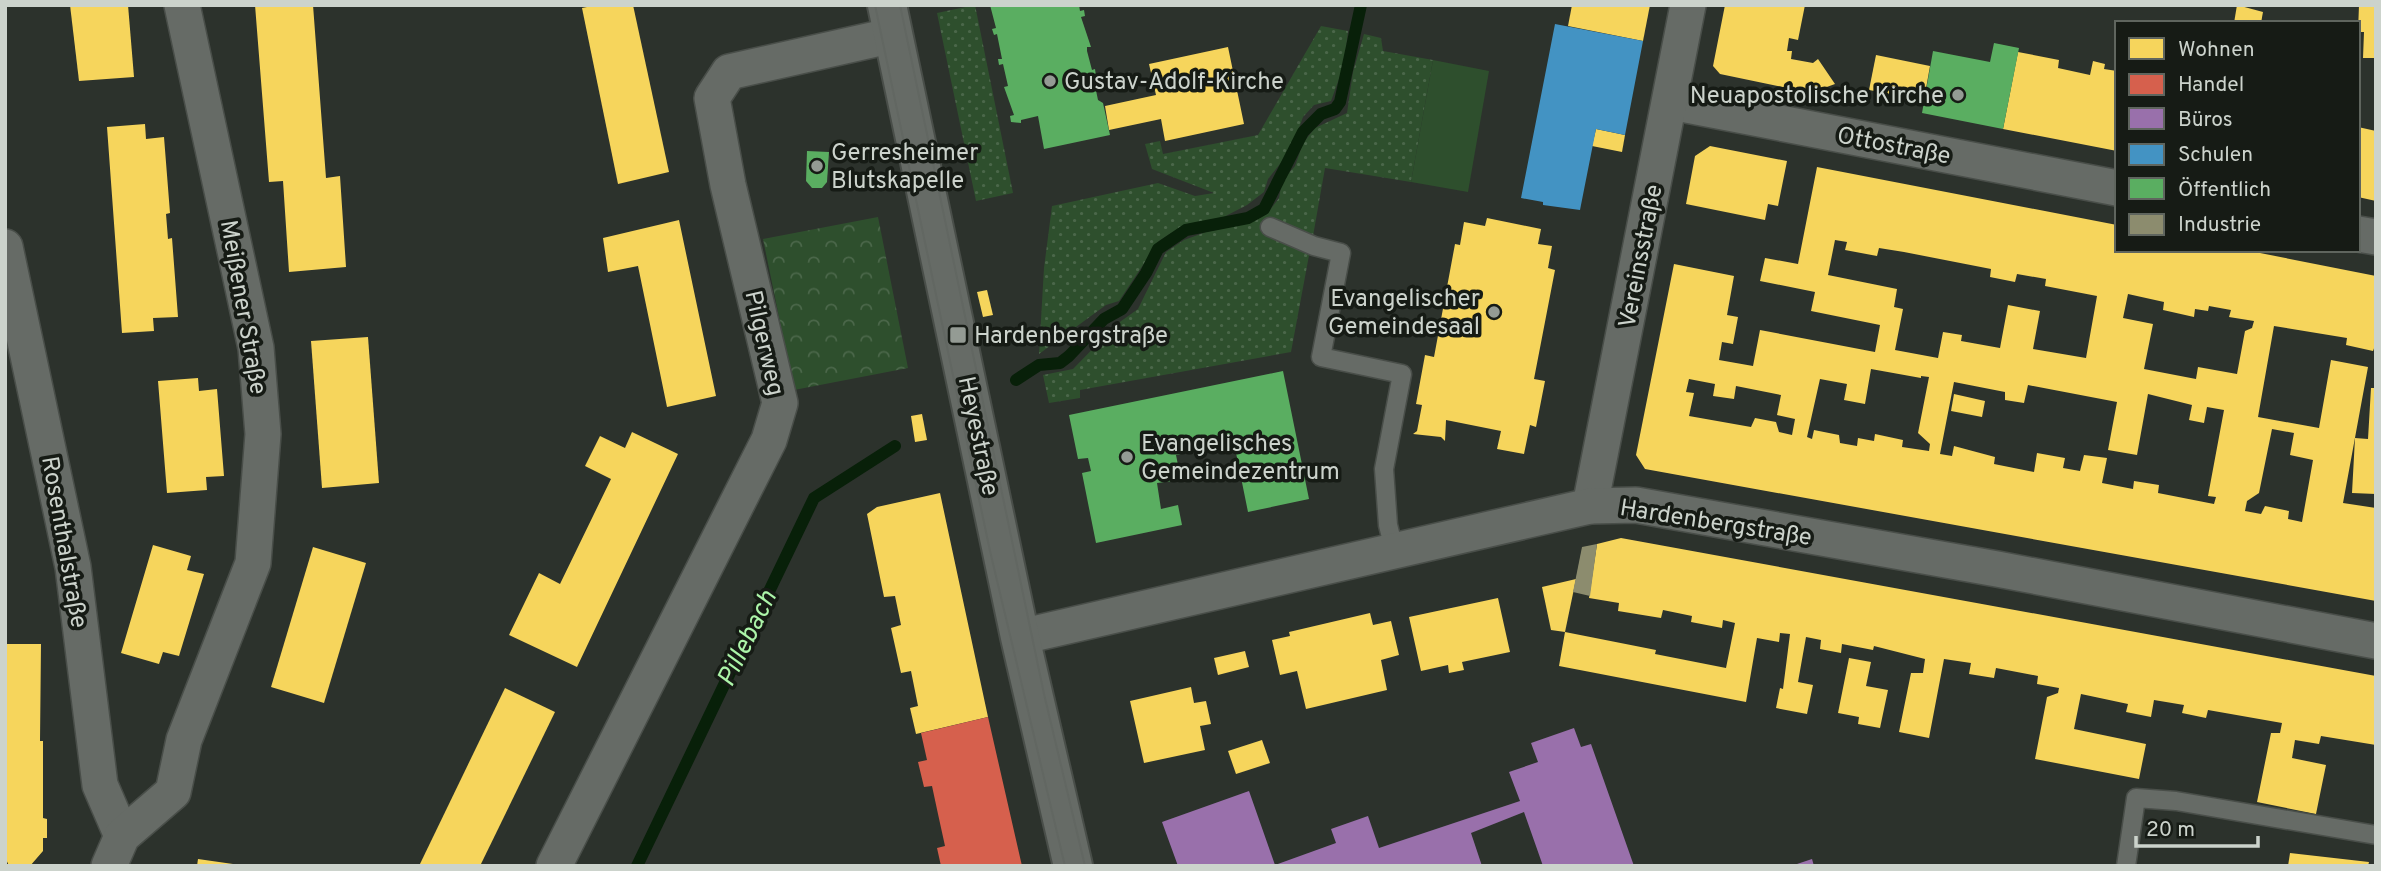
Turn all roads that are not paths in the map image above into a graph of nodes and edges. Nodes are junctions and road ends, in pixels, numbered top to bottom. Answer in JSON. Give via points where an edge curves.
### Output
{"nodes":[{"id":1,"x":182,"y":5,"type":"edge"},
{"id":2,"x":1688,"y":5,"type":"edge"},
{"id":3,"x":891,"y":20,"type":"edge"},
{"id":4,"x":1671,"y":102,"type":"junction"},
{"id":5,"x":2115,"y":188,"type":"edge"},
{"id":6,"x":1270,"y":227,"type":"dead end"},
{"id":7,"x":5,"y":247,"type":"edge"},
{"id":8,"x":1590,"y":506,"type":"junction"},
{"id":9,"x":1395,"y":553,"type":"junction"},
{"id":10,"x":1020,"y":637,"type":"junction"},
{"id":11,"x":2376,"y":641,"type":"edge"},
{"id":12,"x":2376,"y":835,"type":"edge"},
{"id":13,"x":115,"y":851,"type":"edge"},
{"id":14,"x":554,"y":866,"type":"edge"},
{"id":15,"x":1073,"y":866,"type":"edge"},
{"id":16,"x":2126,"y":866,"type":"edge"}],
"edges":[{"from":1,"to":13,"type":"street","name":"Meißener Straße","via":[[249,310],[263,434],[253,563],[184,740],[173,792]]},
{"from":2,"to":4,"type":"street","name":"Vereinsstraße"},
{"from":3,"to":10,"type":"street","name":"Heyestraße"},
{"from":3,"to":14,"type":"street","name":"Pilgerweg","via":[[729,72],[712,98],[780,403],[769,440]]},
{"from":4,"to":5,"type":"street","name":"Ottostraße"},
{"from":4,"to":8,"type":"street","name":"Vereinsstraße"},
{"from":6,"to":9,"type":"lane","via":[[1341,253],[1321,357],[1402,374],[1384,469]]},
{"from":7,"to":13,"type":"street","name":"Rosenthalstraße","via":[[73,567],[100,785]]},
{"from":8,"to":9,"type":"street","name":"Hardenbergstraße"},
{"from":8,"to":11,"type":"street","name":"Hardenbergstraße","via":[[1636,505]]},
{"from":9,"to":10,"type":"street","name":"Hardenbergstraße"},
{"from":10,"to":15,"type":"street","name":"Heyestraße"},
{"from":12,"to":16,"type":"lane","via":[[2136,798]]}]}
